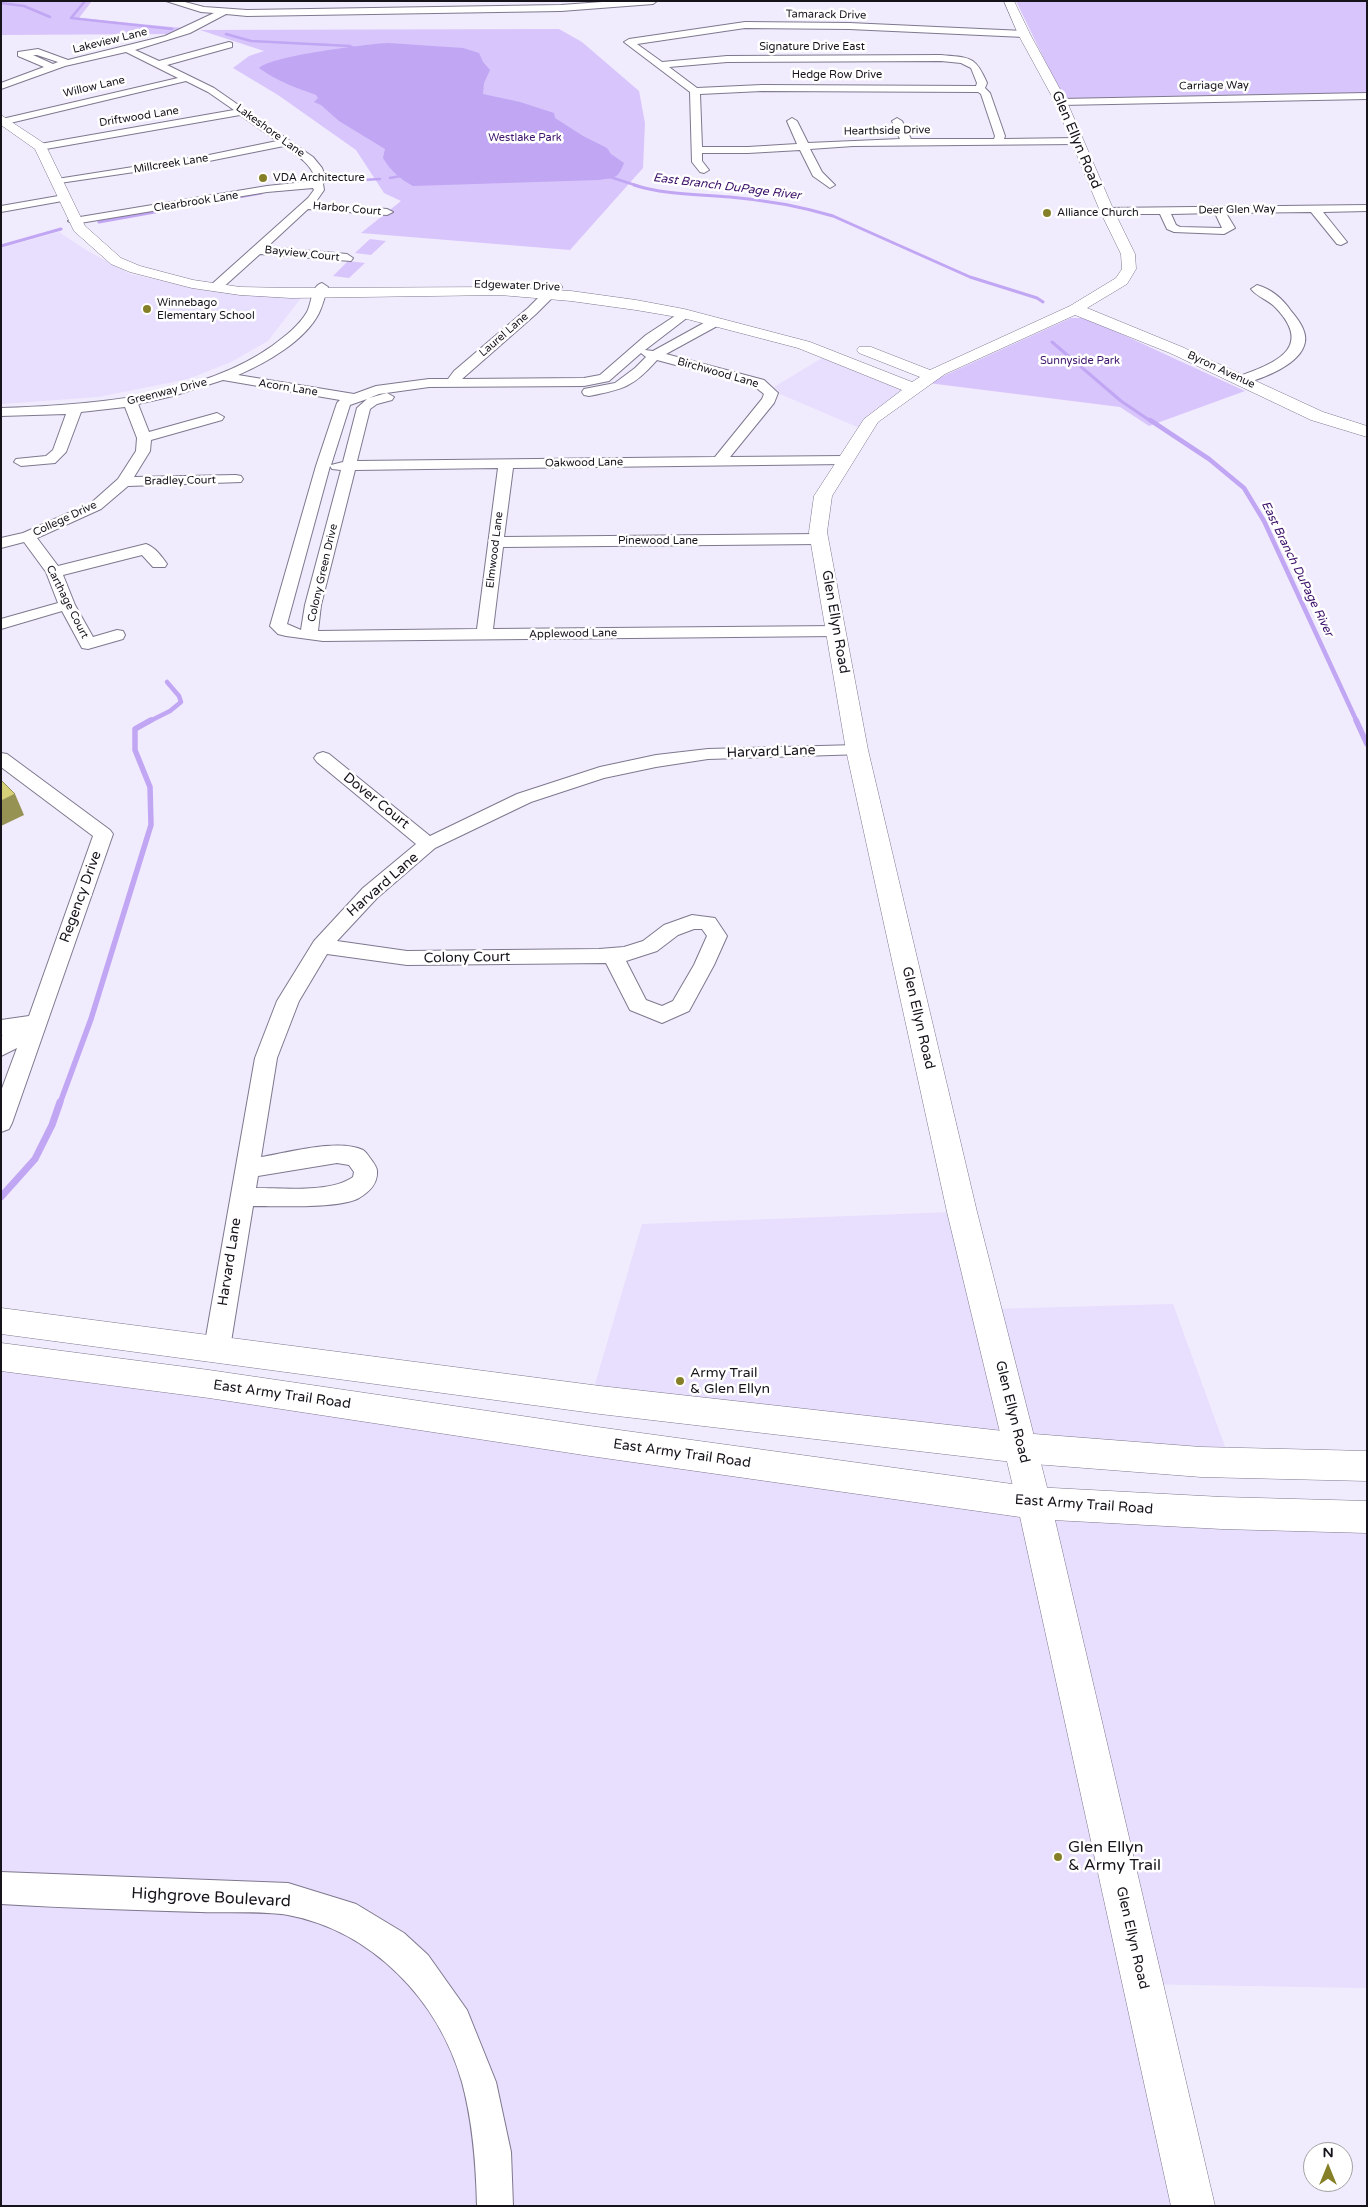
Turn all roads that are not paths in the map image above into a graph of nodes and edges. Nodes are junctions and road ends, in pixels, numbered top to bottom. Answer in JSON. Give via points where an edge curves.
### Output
{"nodes":[{"id":1,"x":170,"y":1,"type":"edge"},
{"id":2,"x":653,"y":1,"type":"edge"},
{"id":3,"x":1010,"y":1,"type":"edge"},
{"id":4,"x":613,"y":3,"type":"edge"},
{"id":5,"x":504,"y":5,"type":"edge"},
{"id":6,"x":223,"y":12,"type":"junction"},
{"id":7,"x":1024,"y":34,"type":"junction"},
{"id":8,"x":229,"y":45,"type":"dead end"},
{"id":9,"x":127,"y":49,"type":"junction"},
{"id":10,"x":69,"y":62,"type":"junction"},
{"id":11,"x":159,"y":64,"type":"junction"},
{"id":12,"x":662,"y":66,"type":"junction"},
{"id":13,"x":53,"y":67,"type":"junction"},
{"id":14,"x":188,"y":78,"type":"junction"},
{"id":15,"x":1,"y":86,"type":"edge"},
{"id":16,"x":980,"y":89,"type":"junction"},
{"id":17,"x":695,"y":91,"type":"junction"},
{"id":18,"x":1367,"y":96,"type":"edge"},
{"id":19,"x":1061,"y":102,"type":"junction"},
{"id":20,"x":242,"y":112,"type":"junction"},
{"id":21,"x":3,"y":120,"type":"edge"},
{"id":22,"x":792,"y":121,"type":"dead end"},
{"id":23,"x":897,"y":121,"type":"dead end"},
{"id":24,"x":998,"y":141,"type":"junction"},
{"id":25,"x":1077,"y":141,"type":"junction"},
{"id":26,"x":285,"y":143,"type":"junction"},
{"id":27,"x":906,"y":143,"type":"junction"},
{"id":28,"x":40,"y":146,"type":"junction"},
{"id":29,"x":804,"y":146,"type":"junction"},
{"id":30,"x":697,"y":150,"type":"junction"},
{"id":31,"x":704,"y":170,"type":"dead end"},
{"id":32,"x":57,"y":182,"type":"junction"},
{"id":33,"x":317,"y":184,"type":"junction"},
{"id":34,"x":830,"y":185,"type":"dead end"},
{"id":35,"x":64,"y":198,"type":"junction"},
{"id":36,"x":307,"y":206,"type":"junction"},
{"id":37,"x":1314,"y":208,"type":"junction"},
{"id":38,"x":1367,"y":208,"type":"edge"},
{"id":39,"x":1,"y":209,"type":"edge"},
{"id":40,"x":1219,"y":210,"type":"junction"},
{"id":41,"x":1106,"y":211,"type":"junction"},
{"id":42,"x":1164,"y":211,"type":"junction"},
{"id":43,"x":387,"y":212,"type":"dead end"},
{"id":44,"x":74,"y":221,"type":"junction"},
{"id":45,"x":1341,"y":242,"type":"dead end"},
{"id":46,"x":258,"y":250,"type":"junction"},
{"id":47,"x":347,"y":258,"type":"dead end"},
{"id":48,"x":219,"y":284,"type":"junction"},
{"id":49,"x":1257,"y":289,"type":"dead end"},
{"id":50,"x":321,"y":290,"type":"junction"},
{"id":51,"x":552,"y":290,"type":"junction"},
{"id":52,"x":724,"y":309,"type":"dead end"},
{"id":53,"x":1075,"y":309,"type":"junction"},
{"id":54,"x":684,"y":314,"type":"junction"},
{"id":55,"x":715,"y":322,"type":"junction"},
{"id":56,"x":851,"y":345,"type":"dead end"},
{"id":57,"x":636,"y":351,"type":"junction"},
{"id":58,"x":654,"y":355,"type":"junction"},
{"id":59,"x":223,"y":376,"type":"junction"},
{"id":60,"x":932,"y":376,"type":"junction"},
{"id":61,"x":1242,"y":380,"type":"junction"},
{"id":62,"x":452,"y":383,"type":"junction"},
{"id":63,"x":914,"y":389,"type":"junction"},
{"id":64,"x":354,"y":398,"type":"junction"},
{"id":65,"x":130,"y":402,"type":"junction"},
{"id":66,"x":75,"y":409,"type":"junction"},
{"id":67,"x":1,"y":412,"type":"edge"},
{"id":68,"x":217,"y":417,"type":"dead end"},
{"id":69,"x":1367,"y":432,"type":"edge"},
{"id":70,"x":144,"y":438,"type":"junction"},
{"id":71,"x":845,"y":460,"type":"junction"},
{"id":72,"x":719,"y":461,"type":"junction"},
{"id":73,"x":21,"y":462,"type":"dead end"},
{"id":74,"x":506,"y":464,"type":"junction"},
{"id":75,"x":323,"y":466,"type":"junction"},
{"id":76,"x":350,"y":466,"type":"junction"},
{"id":77,"x":236,"y":480,"type":"dead end"},
{"id":78,"x":124,"y":482,"type":"junction"},
{"id":79,"x":28,"y":536,"type":"junction"},
{"id":80,"x":819,"y":539,"type":"junction"},
{"id":81,"x":496,"y":542,"type":"junction"},
{"id":82,"x":1,"y":544,"type":"edge"},
{"id":83,"x":159,"y":564,"type":"dead end"},
{"id":84,"x":54,"y":572,"type":"junction"},
{"id":85,"x":67,"y":605,"type":"junction"},
{"id":86,"x":1,"y":624,"type":"edge"},
{"id":87,"x":837,"y":631,"type":"junction"},
{"id":88,"x":309,"y":634,"type":"junction"},
{"id":89,"x":117,"y":635,"type":"dead end"},
{"id":90,"x":484,"y":635,"type":"junction"},
{"id":91,"x":857,"y":750,"type":"junction"},
{"id":92,"x":1,"y":758,"type":"edge"},
{"id":93,"x":323,"y":758,"type":"dead end"},
{"id":94,"x":428,"y":844,"type":"junction"},
{"id":95,"x":321,"y":946,"type":"junction"},
{"id":96,"x":613,"y":955,"type":"junction"},
{"id":97,"x":36,"y":1023,"type":"junction"},
{"id":98,"x":1,"y":1028,"type":"edge"},
{"id":99,"x":1,"y":1048,"type":"edge"},
{"id":100,"x":1,"y":1123,"type":"edge"},
{"id":101,"x":246,"y":1169,"type":"junction"},
{"id":102,"x":241,"y":1197,"type":"junction"},
{"id":103,"x":1,"y":1321,"type":"edge"},
{"id":104,"x":217,"y":1348,"type":"junction"},
{"id":105,"x":1,"y":1357,"type":"edge"},
{"id":106,"x":1021,"y":1448,"type":"junction"},
{"id":107,"x":1367,"y":1466,"type":"edge"},
{"id":108,"x":1034,"y":1503,"type":"junction"},
{"id":109,"x":1367,"y":1517,"type":"edge"},
{"id":110,"x":1,"y":1888,"type":"edge"},
{"id":111,"x":495,"y":2206,"type":"edge"},
{"id":112,"x":1193,"y":2206,"type":"edge"}],
"edges":[{"from":1,"to":6,"type":"street","via":[[196,9]]},
{"from":2,"to":4,"type":"street"},
{"from":3,"to":7,"type":"street","name":"Glen Ellyn Road"},
{"from":4,"to":5,"type":"street"},
{"from":5,"to":6,"type":"street"},
{"from":6,"to":9,"type":"street","name":"Lakeview Lane","via":[[182,33]]},
{"from":7,"to":12,"type":"street","name":"Tamarack Drive","via":[[744,25],[629,42]]},
{"from":7,"to":19,"type":"street","name":"Glen Ellyn Road"},
{"from":8,"to":11,"type":"street"},
{"from":9,"to":10,"type":"street","name":"Lakeview Lane"},
{"from":9,"to":11,"type":"street","name":"Lakeshore Lane"},
{"from":10,"to":13,"type":"street","name":"Lakeview Lane"},
{"from":10,"to":13,"type":"street","via":[[38,52],[21,54]]},
{"from":11,"to":14,"type":"street","name":"Lakeshore Lane"},
{"from":12,"to":16,"type":"street","name":"Signature Drive East","via":[[727,59],[941,58],[963,60],[975,66],[982,83]]},
{"from":12,"to":17,"type":"street"},
{"from":13,"to":15,"type":"street","name":"Lakeview Lane"},
{"from":14,"to":20,"type":"street","name":"Lakeshore Lane"},
{"from":14,"to":21,"type":"street","name":"Willow Lane"},
{"from":16,"to":17,"type":"street","name":"Hedge Row Drive","via":[[762,88]]},
{"from":16,"to":24,"type":"street","via":[[985,93],[1000,136]]},
{"from":17,"to":30,"type":"street"},
{"from":18,"to":19,"type":"street","name":"Carriage Way"},
{"from":19,"to":25,"type":"street","name":"Glen Ellyn Road"},
{"from":20,"to":26,"type":"street","name":"Lakeshore Lane"},
{"from":20,"to":28,"type":"street","name":"Driftwood Lane"},
{"from":21,"to":28,"type":"street","name":"Edgewater Drive"},
{"from":22,"to":29,"type":"street"},
{"from":23,"to":27,"type":"street"},
{"from":24,"to":25,"type":"street","name":"Hearthside Drive"},
{"from":24,"to":27,"type":"street","name":"Hearthside Drive"},
{"from":25,"to":41,"type":"street","name":"Glen Ellyn Road"},
{"from":26,"to":32,"type":"street","name":"Millcreek Lane"},
{"from":26,"to":33,"type":"street","name":"Lakeshore Lane","via":[[314,164],[321,179]]},
{"from":27,"to":29,"type":"street","name":"Hearthside Drive"},
{"from":28,"to":32,"type":"street","name":"Edgewater Drive"},
{"from":29,"to":30,"type":"street","name":"Hearthside Drive"},
{"from":29,"to":34,"type":"street","via":[[817,174]]},
{"from":30,"to":31,"type":"street","via":[[697,162]]},
{"from":32,"to":35,"type":"street","name":"Edgewater Drive"},
{"from":33,"to":36,"type":"street","via":[[319,190]]},
{"from":33,"to":44,"type":"street","name":"Clearbrook Lane"},
{"from":35,"to":39,"type":"street"},
{"from":35,"to":44,"type":"street","name":"Edgewater Drive"},
{"from":36,"to":43,"type":"street","name":"Harbor Court"},
{"from":36,"to":46,"type":"street"},
{"from":37,"to":38,"type":"street","name":"Deer Glen Way"},
{"from":37,"to":40,"type":"street","name":"Deer Glen Way"},
{"from":37,"to":45,"type":"street"},
{"from":40,"to":42,"type":"street","name":"Deer Glen Way"},
{"from":40,"to":42,"type":"street","via":[[1229,228],[1224,231],[1178,230],[1171,227]]},
{"from":41,"to":42,"type":"street","name":"Deer Glen Way"},
{"from":41,"to":53,"type":"street","name":"Glen Ellyn Road","via":[[1128,254],[1129,269],[1122,282]]},
{"from":44,"to":48,"type":"street","name":"Edgewater Drive","via":[[116,261],[192,284]]},
{"from":46,"to":47,"type":"street","name":"Bayview Court"},
{"from":46,"to":48,"type":"street"},
{"from":48,"to":50,"type":"street","name":"Edgewater Drive","via":[[240,291]]},
{"from":49,"to":61,"type":"street","via":[[1276,299],[1299,331],[1300,342],[1295,352],[1277,366]]},
{"from":50,"to":51,"type":"street","name":"Edgewater Drive"},
{"from":50,"to":59,"type":"street","name":"Greenway Drive","via":[[309,318],[285,343]]},
{"from":51,"to":52,"type":"street","name":"Edgewater Drive","via":[[626,292]]},
{"from":51,"to":54,"type":"street","name":"Edgewater Drive"},
{"from":51,"to":62,"type":"street","name":"Laurel Lane"},
{"from":53,"to":60,"type":"street","name":"Glen Ellyn Road"},
{"from":53,"to":61,"type":"street","name":"Byron Avenue"},
{"from":54,"to":55,"type":"street","name":"Edgewater Drive"},
{"from":54,"to":57,"type":"street"},
{"from":55,"to":58,"type":"street","name":"Colony Green Drive"},
{"from":55,"to":63,"type":"street","name":"Edgewater Drive","via":[[804,345]]},
{"from":56,"to":60,"type":"street"},
{"from":57,"to":58,"type":"street","name":"Birchwood Lane"},
{"from":57,"to":62,"type":"street","via":[[604,378],[584,382]]},
{"from":58,"to":72,"type":"street","name":"Birchwood Lane","via":[[759,383],[771,393],[769,400]]},
{"from":58,"to":76,"type":"street","name":"Colony Green Drive","via":[[640,371],[619,386],[594,392],[406,395],[372,401],[364,408]]},
{"from":59,"to":64,"type":"street","name":"Acorn Lane"},
{"from":59,"to":65,"type":"street","name":"Greenway Drive"},
{"from":60,"to":63,"type":"street","name":"Glen Ellyn Road"},
{"from":61,"to":69,"type":"street","name":"Byron Avenue","via":[[1317,416]]},
{"from":62,"to":64,"type":"street","via":[[376,390]]},
{"from":63,"to":71,"type":"street","name":"Glen Ellyn Road","via":[[872,419]]},
{"from":64,"to":75,"type":"street","name":"Colony Green Drive","via":[[341,409]]},
{"from":65,"to":66,"type":"street","name":"Greenway Drive"},
{"from":65,"to":70,"type":"street"},
{"from":66,"to":67,"type":"street","name":"Greenway Drive"},
{"from":66,"to":73,"type":"street","via":[[59,452],[50,460]]},
{"from":68,"to":70,"type":"street"},
{"from":70,"to":78,"type":"street","name":"College Drive","via":[[143,451]]},
{"from":71,"to":72,"type":"street","name":"Oakwood Lane"},
{"from":71,"to":80,"type":"street","name":"Glen Ellyn Road","via":[[823,496]]},
{"from":72,"to":74,"type":"street","name":"Oakwood Lane"},
{"from":74,"to":76,"type":"street","name":"Oakwood Lane"},
{"from":74,"to":81,"type":"street","name":"Elmwood Lane"},
{"from":75,"to":76,"type":"street","name":"Oakwood Lane"},
{"from":75,"to":88,"type":"street","name":"Colony Green Drive","via":[[278,626],[283,631]]},
{"from":76,"to":88,"type":"street","name":"Colony Green Drive","via":[[313,605]]},
{"from":77,"to":78,"type":"street","name":"Bradley Court"},
{"from":78,"to":79,"type":"street","name":"College Drive","via":[[96,506]]},
{"from":79,"to":82,"type":"street","name":"College Drive"},
{"from":79,"to":84,"type":"street","name":"Carthage Court"},
{"from":80,"to":81,"type":"street","name":"Pinewood Lane"},
{"from":80,"to":87,"type":"street","name":"Glen Ellyn Road"},
{"from":81,"to":90,"type":"street","name":"Elmwood Lane"},
{"from":83,"to":84,"type":"street","via":[[146,549]]},
{"from":84,"to":85,"type":"street","name":"Carthage Court"},
{"from":85,"to":86,"type":"street"},
{"from":85,"to":89,"type":"street","name":"Carthage Court","via":[[88,644]]},
{"from":87,"to":90,"type":"street","name":"Applewood Lane"},
{"from":87,"to":91,"type":"street","name":"Glen Ellyn Road"},
{"from":88,"to":90,"type":"street","name":"Applewood Lane"},
{"from":91,"to":94,"type":"street","name":"Harvard Lane","via":[[708,754],[600,773],[524,798]]},
{"from":91,"to":106,"type":"street","name":"Glen Ellyn Road","via":[[962,1212]]},
{"from":92,"to":97,"type":"street","name":"Regency Drive","via":[[103,834]]},
{"from":93,"to":94,"type":"street","name":"Dover Court"},
{"from":94,"to":95,"type":"street","name":"Harvard Lane","via":[[370,893]]},
{"from":95,"to":96,"type":"street","name":"Colony Court","via":[[407,958]]},
{"from":95,"to":101,"type":"street","name":"Harvard Lane","via":[[288,1001],[266,1058]]},
{"from":96,"to":96,"type":"street","name":"Colony Court","via":[[650,946],[672,930],[692,922],[708,923],[717,936],[681,1006],[662,1015],[638,1004]]},
{"from":97,"to":98,"type":"street"},
{"from":97,"to":99,"type":"street"},
{"from":97,"to":100,"type":"street","name":"Regency Drive"},
{"from":101,"to":102,"type":"street","name":"Harvard Lane"},
{"from":101,"to":102,"type":"street","via":[[338,1154],[356,1157],[366,1170],[364,1182],[350,1192]]},
{"from":102,"to":104,"type":"street","name":"Harvard Lane"},
{"from":103,"to":104,"type":"street"},
{"from":104,"to":106,"type":"street","via":[[600,1400]]},
{"from":105,"to":108,"type":"street","name":"East Army Trail Road"},
{"from":106,"to":107,"type":"street","via":[[1201,1462]]},
{"from":106,"to":108,"type":"street","name":"Glen Ellyn Road"},
{"from":108,"to":109,"type":"street","name":"East Army Trail Road"},
{"from":108,"to":112,"type":"street","name":"Glen Ellyn Road"},
{"from":110,"to":111,"type":"street","name":"Highgrove Boulevard","via":[[288,1899],[344,1916],[366,1928],[416,1967],[454,2022],[479,2082],[493,2152]]}]}
